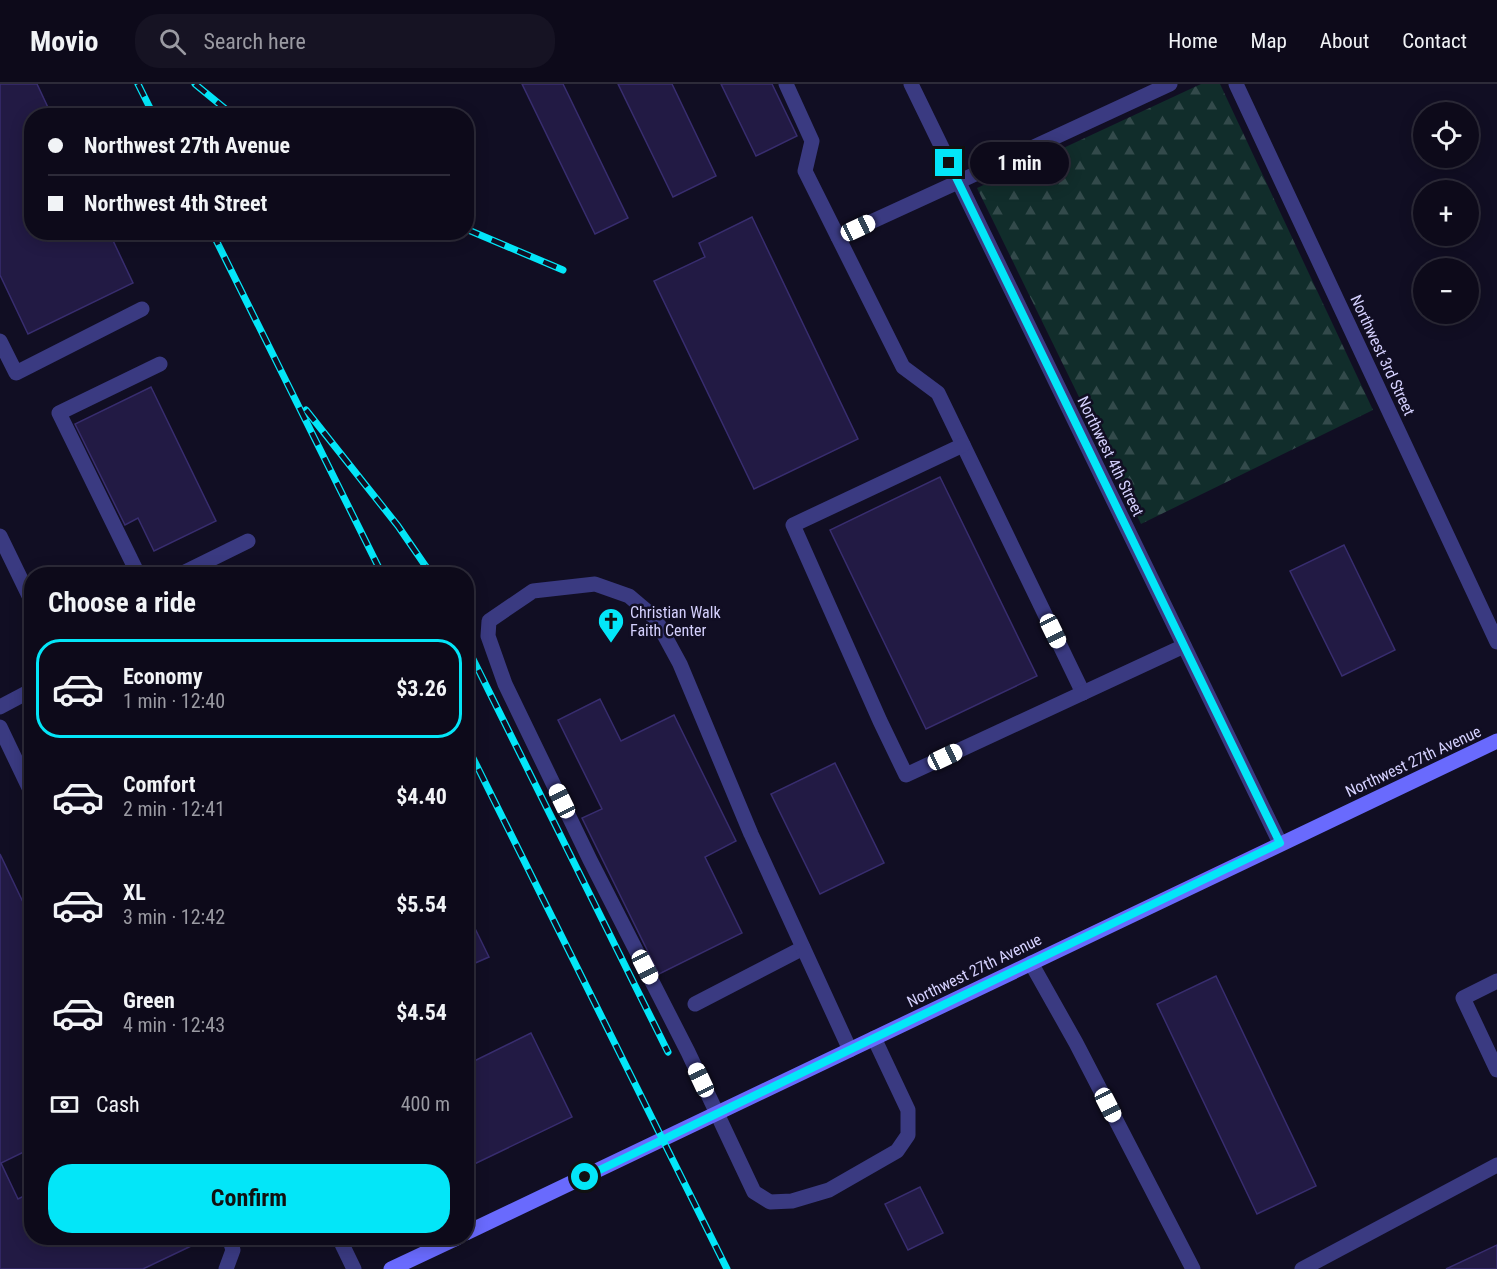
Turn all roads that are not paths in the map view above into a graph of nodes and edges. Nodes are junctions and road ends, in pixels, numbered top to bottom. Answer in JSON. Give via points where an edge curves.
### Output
{"nodes":[{"id":1,"x":786,"y":84,"type":"edge"},
{"id":2,"x":911,"y":84,"type":"edge"},
{"id":3,"x":1170,"y":84,"type":"edge"},
{"id":4,"x":1236,"y":84,"type":"edge"},
{"id":5,"x":958,"y":182,"type":"junction"},
{"id":6,"x":838,"y":237,"type":"junction"},
{"id":7,"x":142,"y":309,"type":"dead end"},
{"id":8,"x":0,"y":341,"type":"edge"},
{"id":9,"x":160,"y":364,"type":"dead end"},
{"id":10,"x":963,"y":445,"type":"junction"},
{"id":11,"x":0,"y":536,"type":"edge"},
{"id":12,"x":248,"y":541,"type":"dead end"},
{"id":13,"x":135,"y":567,"type":"edge"},
{"id":14,"x":195,"y":567,"type":"edge"},
{"id":15,"x":24,"y":586,"type":"edge"},
{"id":16,"x":1497,"y":642,"type":"edge"},
{"id":17,"x":1184,"y":646,"type":"junction"},
{"id":18,"x":1083,"y":693,"type":"junction"},
{"id":19,"x":24,"y":694,"type":"edge"},
{"id":20,"x":0,"y":707,"type":"edge"},
{"id":21,"x":0,"y":727,"type":"edge"},
{"id":22,"x":1497,"y":741,"type":"edge"},
{"id":23,"x":24,"y":777,"type":"edge"},
{"id":24,"x":1280,"y":843,"type":"junction"},
{"id":25,"x":803,"y":948,"type":"junction"},
{"id":26,"x":1031,"y":963,"type":"junction"},
{"id":27,"x":1497,"y":981,"type":"edge"},
{"id":28,"x":694,"y":1004,"type":"dead end"},
{"id":29,"x":874,"y":1038,"type":"junction"},
{"id":30,"x":850,"y":1050,"type":"junction"},
{"id":31,"x":1497,"y":1070,"type":"edge"},
{"id":32,"x":717,"y":1114,"type":"junction"},
{"id":33,"x":1497,"y":1165,"type":"edge"},
{"id":34,"x":474,"y":1229,"type":"edge"},
{"id":35,"x":231,"y":1245,"type":"edge"},
{"id":36,"x":342,"y":1245,"type":"edge"},
{"id":37,"x":442,"y":1245,"type":"edge"},
{"id":38,"x":225,"y":1269,"type":"edge"},
{"id":39,"x":354,"y":1269,"type":"edge"},
{"id":40,"x":391,"y":1269,"type":"edge"},
{"id":41,"x":1193,"y":1269,"type":"edge"},
{"id":42,"x":1302,"y":1269,"type":"edge"}],
"edges":[{"from":1,"to":6,"type":"street","via":[[812,141],[805,171]]},
{"from":2,"to":5,"type":"street","name":"Northwest 4th Street"},
{"from":3,"to":5,"type":"street"},
{"from":4,"to":16,"type":"street","name":"Northwest 3rd Street"},
{"from":5,"to":6,"type":"street"},
{"from":5,"to":17,"type":"street","name":"Northwest 4th Street"},
{"from":6,"to":10,"type":"street","via":[[903,367],[938,393]]},
{"from":7,"to":8,"type":"street","via":[[16,373]]},
{"from":9,"to":13,"type":"street","via":[[59,413]]},
{"from":10,"to":18,"type":"street"},
{"from":10,"to":18,"type":"street","via":[[793,525],[906,775]]},
{"from":11,"to":15,"type":"street"},
{"from":12,"to":14,"type":"street"},
{"from":17,"to":18,"type":"street"},
{"from":17,"to":24,"type":"street","name":"Northwest 4th Street"},
{"from":19,"to":20,"type":"street"},
{"from":21,"to":23,"type":"street"},
{"from":22,"to":24,"type":"main road","name":"Northwest 27th Avenue"},
{"from":24,"to":26,"type":"main road","name":"Northwest 27th Avenue"},
{"from":25,"to":28,"type":"street"},
{"from":25,"to":30,"type":"street"},
{"from":25,"to":32,"type":"street","via":[[680,664],[655,618],[629,596],[596,584],[533,591],[489,621],[488,636],[505,684]]},
{"from":26,"to":29,"type":"main road","name":"Northwest 27th Avenue"},
{"from":26,"to":41,"type":"street"},
{"from":27,"to":31,"type":"street","via":[[1463,998]]},
{"from":29,"to":30,"type":"main road","name":"Northwest 27th Avenue"},
{"from":29,"to":32,"type":"street","via":[[908,1110],[908,1135],[897,1151],[829,1190],[792,1201],[770,1202],[754,1192]]},
{"from":30,"to":32,"type":"main road","name":"Northwest 27th Avenue"},
{"from":32,"to":34,"type":"main road","name":"Northwest 27th Avenue"},
{"from":33,"to":42,"type":"street"},
{"from":35,"to":38,"type":"street"},
{"from":36,"to":39,"type":"street"},
{"from":37,"to":40,"type":"main road"}]}
